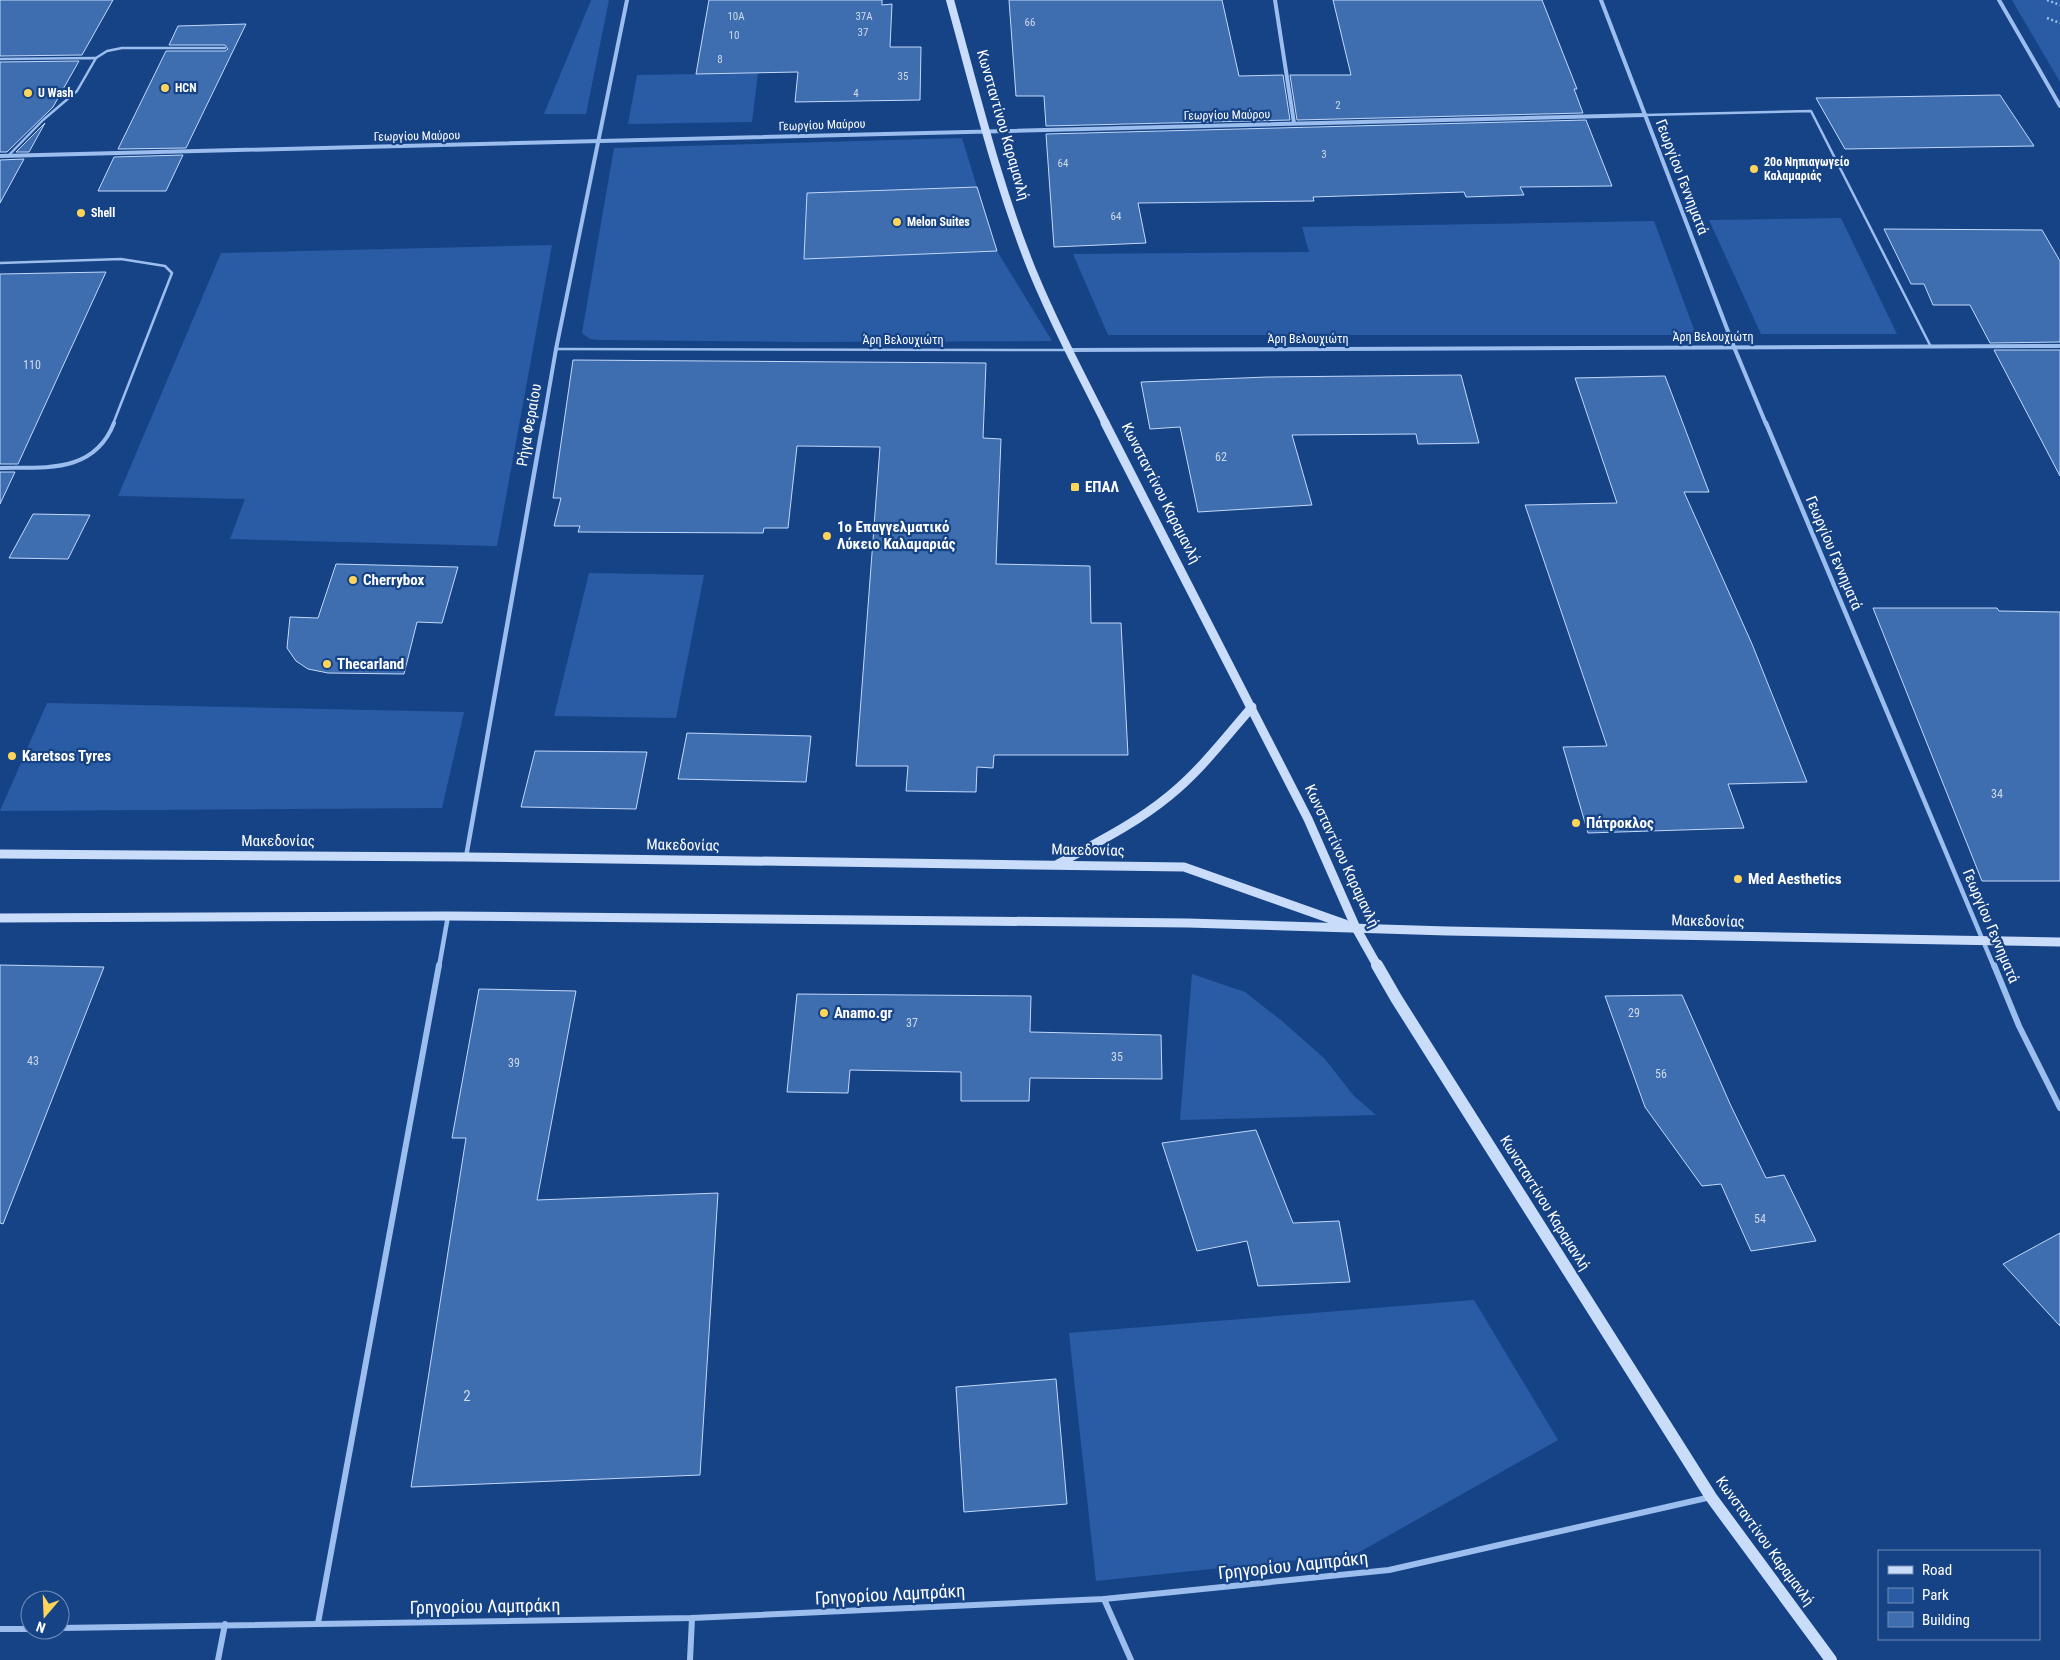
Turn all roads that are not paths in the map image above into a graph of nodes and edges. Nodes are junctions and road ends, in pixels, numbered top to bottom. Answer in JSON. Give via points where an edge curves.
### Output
{"nodes":[{"id":1,"x":627,"y":0,"type":"edge"},
{"id":2,"x":950,"y":0,"type":"edge"},
{"id":3,"x":1275,"y":0,"type":"edge"},
{"id":4,"x":1601,"y":0,"type":"edge"},
{"id":5,"x":1999,"y":0,"type":"edge"},
{"id":6,"x":225,"y":48,"type":"dead end"},
{"id":7,"x":96,"y":58,"type":"junction"},
{"id":8,"x":0,"y":60,"type":"edge"},
{"id":9,"x":2060,"y":106,"type":"edge"},
{"id":10,"x":1645,"y":115,"type":"junction"},
{"id":11,"x":1294,"y":123,"type":"junction"},
{"id":12,"x":987,"y":131,"type":"junction"},
{"id":13,"x":598,"y":142,"type":"junction"},
{"id":14,"x":0,"y":156,"type":"edge"},
{"id":15,"x":8,"y":156,"type":"junction"},
{"id":16,"x":0,"y":263,"type":"edge"},
{"id":17,"x":2060,"y":346,"type":"edge"},
{"id":18,"x":1734,"y":347,"type":"junction"},
{"id":19,"x":1932,"y":347,"type":"junction"},
{"id":20,"x":556,"y":349,"type":"junction"},
{"id":21,"x":1068,"y":350,"type":"junction"},
{"id":22,"x":0,"y":468,"type":"edge"},
{"id":23,"x":1252,"y":707,"type":"junction"},
{"id":24,"x":0,"y":854,"type":"edge"},
{"id":25,"x":466,"y":857,"type":"junction"},
{"id":26,"x":1056,"y":865,"type":"junction"},
{"id":27,"x":448,"y":916,"type":"junction"},
{"id":28,"x":0,"y":918,"type":"edge"},
{"id":29,"x":1356,"y":928,"type":"junction"},
{"id":30,"x":1984,"y":940,"type":"junction"},
{"id":31,"x":2060,"y":942,"type":"edge"},
{"id":32,"x":2060,"y":1108,"type":"edge"},
{"id":33,"x":1711,"y":1496,"type":"junction"},
{"id":34,"x":1104,"y":1599,"type":"junction"},
{"id":35,"x":692,"y":1618,"type":"junction"},
{"id":36,"x":318,"y":1622,"type":"junction"},
{"id":37,"x":225,"y":1624,"type":"junction"},
{"id":38,"x":20,"y":1628,"type":"edge"},
{"id":39,"x":70,"y":1628,"type":"edge"},
{"id":40,"x":0,"y":1629,"type":"edge"},
{"id":41,"x":218,"y":1660,"type":"edge"},
{"id":42,"x":690,"y":1660,"type":"edge"},
{"id":43,"x":1131,"y":1660,"type":"edge"},
{"id":44,"x":1831,"y":1660,"type":"edge"}],
"edges":[{"from":1,"to":13,"type":"street","name":"Ρήγα Φεραίου"},
{"from":2,"to":12,"type":"main road","name":"Κωνσταντίνου Καραμανλή"},
{"from":3,"to":11,"type":"street"},
{"from":4,"to":10,"type":"street","name":"Γεωργίου Γεννηματά"},
{"from":5,"to":9,"type":"street"},
{"from":6,"to":7,"type":"lane","via":[[122,48],[107,51]]},
{"from":7,"to":8,"type":"lane"},
{"from":7,"to":15,"type":"lane","via":[[77,91]]},
{"from":10,"to":11,"type":"street","name":"Γεωργίου Μαύρου"},
{"from":10,"to":18,"type":"street","name":"Γεωργίου Γεννηματά"},
{"from":10,"to":19,"type":"lane","via":[[1811,111]]},
{"from":11,"to":12,"type":"street","name":"Γεωργίου Μαύρου"},
{"from":12,"to":13,"type":"street","name":"Γεωργίου Μαύρου"},
{"from":12,"to":21,"type":"main road","name":"Κωνσταντίνου Καραμανλή","via":[[1032,269]]},
{"from":13,"to":15,"type":"street","name":"Γεωργίου Μαύρου"},
{"from":13,"to":20,"type":"street","name":"Ρήγα Φεραίου"},
{"from":14,"to":15,"type":"street","name":"Γεωργίου Μαύρου"},
{"from":16,"to":22,"type":"lane","via":[[121,260],[165,266],[172,273],[108,438],[95,452],[56,467]]},
{"from":17,"to":19,"type":"street","name":"Άρη Βελουχιώτη"},
{"from":18,"to":19,"type":"street","name":"Άρη Βελουχιώτη"},
{"from":18,"to":21,"type":"street","name":"Άρη Βελουχιώτη"},
{"from":18,"to":30,"type":"street","name":"Γεωργίου Γεννηματά"},
{"from":20,"to":21,"type":"lane","name":"Άρη Βελουχιώτη"},
{"from":20,"to":25,"type":"street","name":"Ρήγα Φεραίου"},
{"from":21,"to":23,"type":"main road","name":"Κωνσταντίνου Καραμανλή"},
{"from":23,"to":26,"type":"main road","via":[[1184,784],[1163,801],[1113,834]]},
{"from":23,"to":29,"type":"main road","name":"Κωνσταντίνου Καραμανλή","via":[[1308,819]]},
{"from":24,"to":25,"type":"main road","name":"Μακεδονίας"},
{"from":25,"to":26,"type":"main road","name":"Μακεδονίας"},
{"from":26,"to":29,"type":"main road","name":"Μακεδονίας","via":[[1184,867]]},
{"from":27,"to":28,"type":"main road","name":"Μακεδονίας"},
{"from":27,"to":29,"type":"main road","name":"Μακεδονίας","via":[[1188,923]]},
{"from":27,"to":36,"type":"street"},
{"from":29,"to":30,"type":"main road","name":"Μακεδονίας"},
{"from":29,"to":33,"type":"main road","name":"Κωνσταντίνου Καραμανλή"},
{"from":30,"to":31,"type":"main road","name":"Μακεδονίας"},
{"from":30,"to":32,"type":"street","name":"Γεωργίου Γεννηματά","via":[[2019,1026]]},
{"from":33,"to":34,"type":"street","name":"Γρηγορίου Λαμπράκη","via":[[1390,1570]]},
{"from":33,"to":44,"type":"main road","name":"Κωνσταντίνου Καραμανλή"},
{"from":34,"to":35,"type":"street","name":"Γρηγορίου Λαμπράκη"},
{"from":34,"to":43,"type":"street"},
{"from":35,"to":36,"type":"street","name":"Γρηγορίου Λαμπράκη"},
{"from":35,"to":42,"type":"street"},
{"from":36,"to":37,"type":"street","name":"Γρηγορίου Λαμπράκη"},
{"from":37,"to":39,"type":"street","name":"Γρηγορίου Λαμπράκη"},
{"from":37,"to":41,"type":"street"},
{"from":38,"to":40,"type":"street"}]}
